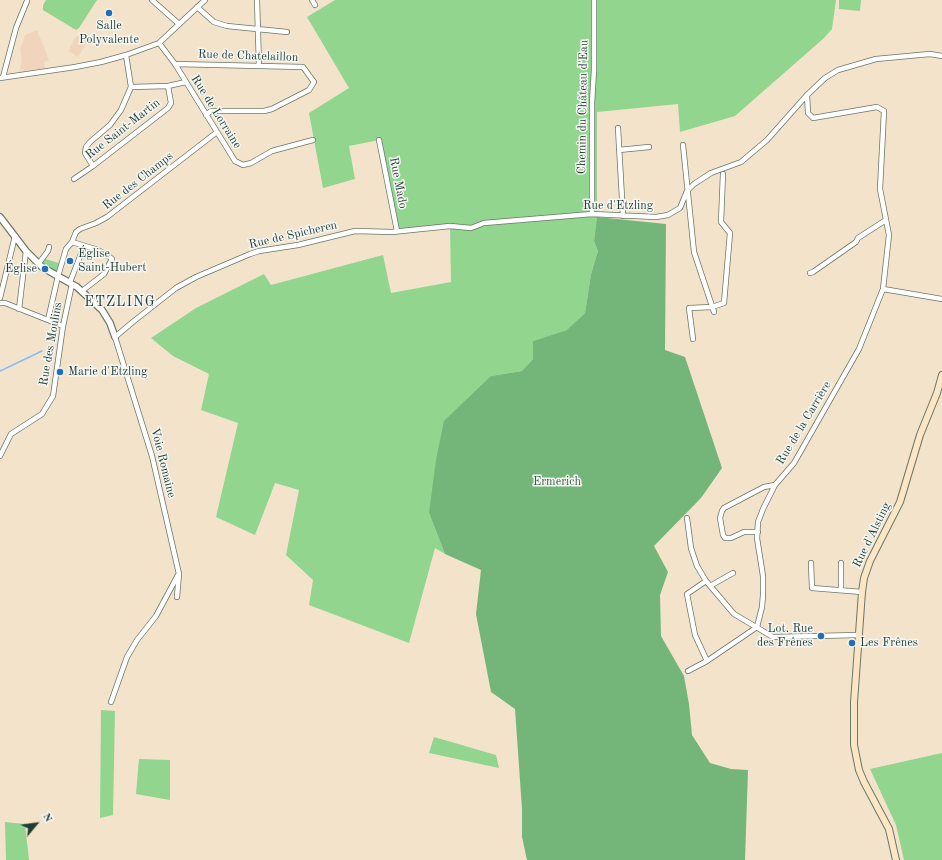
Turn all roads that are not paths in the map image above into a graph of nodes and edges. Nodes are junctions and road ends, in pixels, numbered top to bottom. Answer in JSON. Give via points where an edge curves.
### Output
{"nodes":[{"id":1,"x":152,"y":0,"type":"edge"},
{"id":2,"x":205,"y":0,"type":"edge"},
{"id":3,"x":257,"y":0,"type":"edge"},
{"id":4,"x":312,"y":0,"type":"edge"},
{"id":5,"x":594,"y":0,"type":"edge"},
{"id":6,"x":27,"y":1,"type":"dead end"},
{"id":7,"x":315,"y":5,"type":"dead end"},
{"id":8,"x":197,"y":7,"type":"junction"},
{"id":9,"x":179,"y":24,"type":"junction"},
{"id":10,"x":258,"y":29,"type":"junction"},
{"id":11,"x":287,"y":32,"type":"dead end"},
{"id":12,"x":159,"y":43,"type":"junction"},
{"id":13,"x":126,"y":55,"type":"junction"},
{"id":14,"x":942,"y":56,"type":"edge"},
{"id":15,"x":176,"y":64,"type":"junction"},
{"id":16,"x":259,"y":66,"type":"junction"},
{"id":17,"x":1,"y":77,"type":"edge"},
{"id":18,"x":186,"y":82,"type":"junction"},
{"id":19,"x":168,"y":86,"type":"junction"},
{"id":20,"x":130,"y":87,"type":"junction"},
{"id":21,"x":807,"y":95,"type":"junction"},
{"id":22,"x":206,"y":115,"type":"junction"},
{"id":23,"x":618,"y":128,"type":"dead end"},
{"id":24,"x":217,"y":132,"type":"junction"},
{"id":25,"x":313,"y":140,"type":"dead end"},
{"id":26,"x":379,"y":140,"type":"dead end"},
{"id":27,"x":683,"y":145,"type":"dead end"},
{"id":28,"x":649,"y":147,"type":"dead end"},
{"id":29,"x":619,"y":150,"type":"junction"},
{"id":30,"x":93,"y":166,"type":"junction"},
{"id":31,"x":723,"y":174,"type":"dead end"},
{"id":32,"x":74,"y":179,"type":"dead end"},
{"id":33,"x":687,"y":191,"type":"junction"},
{"id":34,"x":592,"y":214,"type":"junction"},
{"id":35,"x":622,"y":216,"type":"junction"},
{"id":36,"x":0,"y":217,"type":"edge"},
{"id":37,"x":886,"y":220,"type":"junction"},
{"id":38,"x":355,"y":231,"type":"joint"},
{"id":39,"x":397,"y":231,"type":"junction"},
{"id":40,"x":15,"y":236,"type":"junction"},
{"id":41,"x":72,"y":242,"type":"junction"},
{"id":42,"x":49,"y":247,"type":"dead end"},
{"id":43,"x":26,"y":251,"type":"junction"},
{"id":44,"x":81,"y":254,"type":"dead end"},
{"id":45,"x":39,"y":263,"type":"junction"},
{"id":46,"x":810,"y":273,"type":"dead end"},
{"id":47,"x":58,"y":276,"type":"junction"},
{"id":48,"x":71,"y":283,"type":"junction"},
{"id":49,"x":884,"y":289,"type":"junction"},
{"id":50,"x":82,"y":291,"type":"junction"},
{"id":51,"x":0,"y":298,"type":"edge"},
{"id":52,"x":942,"y":299,"type":"edge"},
{"id":53,"x":0,"y":303,"type":"edge"},
{"id":54,"x":19,"y":309,"type":"junction"},
{"id":55,"x":713,"y":310,"type":"junction"},
{"id":56,"x":48,"y":320,"type":"junction"},
{"id":57,"x":62,"y":326,"type":"junction"},
{"id":58,"x":115,"y":337,"type":"junction"},
{"id":59,"x":693,"y":339,"type":"dead end"},
{"id":60,"x":942,"y":375,"type":"edge"},
{"id":61,"x":0,"y":456,"type":"edge"},
{"id":62,"x":775,"y":485,"type":"junction"},
{"id":63,"x":687,"y":518,"type":"dead end"},
{"id":64,"x":758,"y":532,"type":"junction"},
{"id":65,"x":811,"y":563,"type":"dead end"},
{"id":66,"x":841,"y":563,"type":"dead end"},
{"id":67,"x":733,"y":573,"type":"dead end"},
{"id":68,"x":179,"y":574,"type":"junction"},
{"id":69,"x":706,"y":582,"type":"junction"},
{"id":70,"x":710,"y":586,"type":"junction"},
{"id":71,"x":841,"y":590,"type":"junction"},
{"id":72,"x":862,"y":592,"type":"junction"},
{"id":73,"x":177,"y":597,"type":"dead end"},
{"id":74,"x":757,"y":627,"type":"junction"},
{"id":75,"x":858,"y":635,"type":"junction"},
{"id":76,"x":707,"y":661,"type":"junction"},
{"id":77,"x":688,"y":671,"type":"dead end"},
{"id":78,"x":111,"y":702,"type":"dead end"},
{"id":79,"x":896,"y":860,"type":"edge"}],
"edges":[{"from":1,"to":9,"type":"street"},
{"from":2,"to":8,"type":"street"},
{"from":3,"to":10,"type":"street"},
{"from":4,"to":7,"type":"street"},
{"from":5,"to":34,"type":"street","name":"Chemin du Château d'Eau"},
{"from":6,"to":17,"type":"street"},
{"from":8,"to":9,"type":"street"},
{"from":8,"to":10,"type":"street","via":[[214,22]]},
{"from":9,"to":12,"type":"street"},
{"from":10,"to":11,"type":"street"},
{"from":10,"to":16,"type":"street"},
{"from":12,"to":13,"type":"street"},
{"from":12,"to":15,"type":"street","name":"Rue de Lorraine"},
{"from":13,"to":17,"type":"street","via":[[75,67]]},
{"from":13,"to":20,"type":"street"},
{"from":14,"to":21,"type":"street","name":"Rue d'Etzling","via":[[930,54],[876,59],[838,70]]},
{"from":15,"to":16,"type":"street","name":"Rue de Chatelaillon"},
{"from":15,"to":18,"type":"street","name":"Rue de Lorraine"},
{"from":16,"to":22,"type":"street","name":"Rue de Chatelaillon","via":[[303,67],[314,82],[309,90],[272,109],[211,110]]},
{"from":18,"to":19,"type":"street"},
{"from":18,"to":22,"type":"street","name":"Rue de Lorraine"},
{"from":19,"to":20,"type":"street"},
{"from":19,"to":30,"type":"street","name":"Rue Saint-Martin","via":[[171,103],[168,108]]},
{"from":20,"to":30,"type":"street","via":[[114,120],[86,147],[85,153]]},
{"from":21,"to":33,"type":"street","name":"Rue d'Etzling","via":[[767,140],[741,162],[711,173]]},
{"from":21,"to":37,"type":"street","name":"Rue de la Carrière","via":[[808,113],[813,118],[877,107],[884,111],[880,189]]},
{"from":22,"to":24,"type":"street","name":"Rue de Lorraine"},
{"from":23,"to":29,"type":"street"},
{"from":24,"to":25,"type":"street","name":"Rue de Lorraine","via":[[235,161],[243,165],[272,151]]},
{"from":24,"to":41,"type":"street","name":"Rue des Champs","via":[[107,217],[76,232]]},
{"from":26,"to":39,"type":"street","name":"Rue Mado"},
{"from":27,"to":33,"type":"street"},
{"from":28,"to":29,"type":"street"},
{"from":29,"to":35,"type":"street"},
{"from":30,"to":32,"type":"street","name":"Rue Saint-Martin"},
{"from":31,"to":55,"type":"street","via":[[721,222],[730,233],[724,303]]},
{"from":33,"to":35,"type":"street","name":"Rue d'Etzling","via":[[680,208],[668,215]]},
{"from":33,"to":55,"type":"street","via":[[694,252]]},
{"from":34,"to":35,"type":"street","name":"Rue d'Etzling"},
{"from":34,"to":39,"type":"street","name":"Rue d'Etzling","via":[[484,223],[471,228],[450,226]]},
{"from":36,"to":40,"type":"street"},
{"from":37,"to":46,"type":"street"},
{"from":37,"to":49,"type":"street","name":"Rue de la Carrière","via":[[889,235]]},
{"from":38,"to":39,"type":"street","name":"Rue d'Etzling"},
{"from":38,"to":58,"type":"street","name":"Rue de Spicheren","via":[[298,245],[258,251],[196,277],[176,288]]},
{"from":40,"to":43,"type":"street"},
{"from":40,"to":51,"type":"street"},
{"from":41,"to":47,"type":"street","name":"Rue des Champs","via":[[66,249]]},
{"from":41,"to":50,"type":"street","via":[[95,249],[112,260],[104,274]]},
{"from":42,"to":45,"type":"street"},
{"from":43,"to":45,"type":"street"},
{"from":43,"to":54,"type":"street"},
{"from":44,"to":48,"type":"street","name":"Rue des Moulins"},
{"from":45,"to":47,"type":"street"},
{"from":47,"to":48,"type":"street"},
{"from":47,"to":56,"type":"street","name":"Rue des Champs"},
{"from":48,"to":50,"type":"street"},
{"from":48,"to":57,"type":"street","name":"Rue des Moulins"},
{"from":49,"to":52,"type":"street"},
{"from":49,"to":62,"type":"street","name":"Rue de la Carrière","via":[[858,349],[794,463]]},
{"from":50,"to":58,"type":"street","via":[[102,310]]},
{"from":53,"to":54,"type":"street"},
{"from":54,"to":56,"type":"street"},
{"from":55,"to":59,"type":"street","via":[[689,308]]},
{"from":56,"to":57,"type":"street"},
{"from":57,"to":61,"type":"street","name":"Rue des Moulins","via":[[53,396],[42,414],[11,434]]},
{"from":58,"to":68,"type":"street","name":"Voie Romaine","via":[[152,456]]},
{"from":60,"to":72,"type":"main road","name":"Rue d'Alsting","via":[[920,435],[900,502],[870,562]]},
{"from":62,"to":64,"type":"street","name":"Rue de la Carrière","via":[[758,522]]},
{"from":62,"to":64,"type":"street","via":[[764,487],[722,511],[720,518],[722,536],[725,538],[744,532]]},
{"from":63,"to":69,"type":"street","via":[[697,566]]},
{"from":64,"to":74,"type":"street","name":"Rue de la Carrière","via":[[763,595]]},
{"from":65,"to":71,"type":"street","via":[[812,588]]},
{"from":66,"to":71,"type":"street"},
{"from":67,"to":70,"type":"street"},
{"from":68,"to":73,"type":"street","name":"Voie Romaine"},
{"from":68,"to":78,"type":"street","via":[[156,616],[127,657]]},
{"from":69,"to":70,"type":"street"},
{"from":69,"to":76,"type":"street","via":[[687,594],[695,635]]},
{"from":70,"to":74,"type":"street","via":[[734,614]]},
{"from":71,"to":72,"type":"street"},
{"from":72,"to":75,"type":"main road","name":"Rue d'Alsting"},
{"from":74,"to":75,"type":"street","via":[[773,637]]},
{"from":74,"to":76,"type":"street"},
{"from":75,"to":79,"type":"main road","name":"Rue d'Alsting","via":[[853,735],[856,755],[864,782],[889,829]]},
{"from":76,"to":77,"type":"street"}]}
